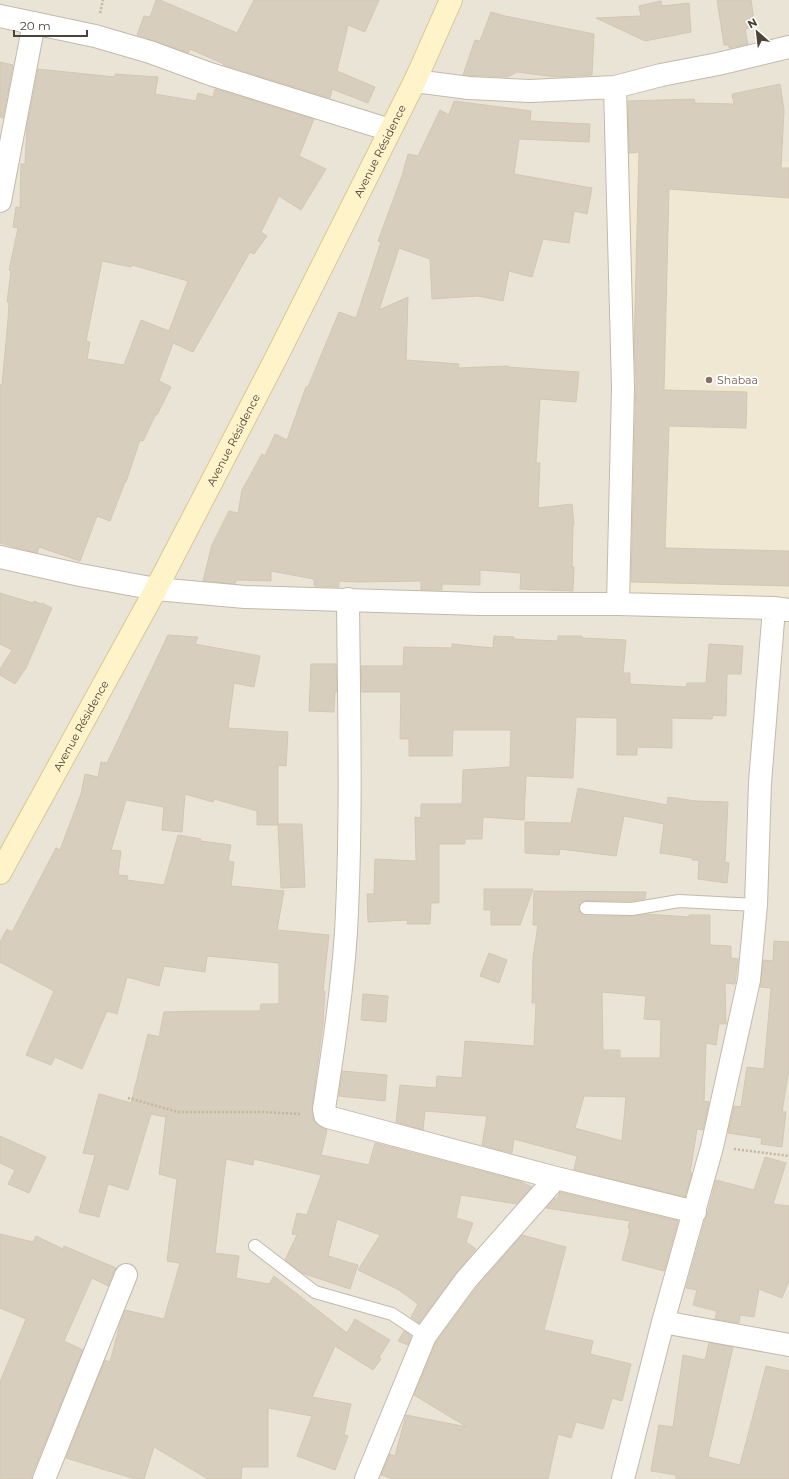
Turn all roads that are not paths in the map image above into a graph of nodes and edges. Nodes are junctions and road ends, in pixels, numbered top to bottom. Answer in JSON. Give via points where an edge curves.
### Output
{"nodes":[{"id":1,"x":451,"y":0,"type":"edge"},
{"id":2,"x":0,"y":16,"type":"edge"},
{"id":3,"x":34,"y":23,"type":"junction"},
{"id":4,"x":789,"y":47,"type":"edge"},
{"id":5,"x":414,"y":81,"type":"junction"},
{"id":6,"x":615,"y":87,"type":"junction"},
{"id":7,"x":390,"y":130,"type":"junction"},
{"id":8,"x":0,"y":201,"type":"edge"},
{"id":9,"x":0,"y":557,"type":"edge"},
{"id":10,"x":156,"y":590,"type":"junction"},
{"id":11,"x":348,"y":599,"type":"junction"},
{"id":12,"x":618,"y":604,"type":"junction"},
{"id":13,"x":782,"y":609,"type":"edge"},
{"id":14,"x":0,"y":873,"type":"edge"},
{"id":15,"x":756,"y":905,"type":"junction"},
{"id":16,"x":586,"y":908,"type":"dead end"},
{"id":17,"x":556,"y":1178,"type":"junction"},
{"id":18,"x":695,"y":1212,"type":"junction"},
{"id":19,"x":254,"y":1246,"type":"dead end"},
{"id":20,"x":126,"y":1275,"type":"dead end"},
{"id":21,"x":664,"y":1322,"type":"junction"},
{"id":22,"x":425,"y":1336,"type":"junction"},
{"id":23,"x":789,"y":1345,"type":"edge"},
{"id":24,"x":47,"y":1478,"type":"edge"},
{"id":25,"x":366,"y":1479,"type":"edge"},
{"id":26,"x":623,"y":1479,"type":"edge"}],
"edges":[{"from":1,"to":5,"type":"main road","name":"Avenue Résidence"},
{"from":2,"to":3,"type":"street"},
{"from":3,"to":7,"type":"street","via":[[95,36],[150,52],[210,74]]},
{"from":3,"to":8,"type":"street"},
{"from":4,"to":6,"type":"street"},
{"from":5,"to":6,"type":"street","via":[[469,88],[530,91]]},
{"from":5,"to":7,"type":"main road","name":"Avenue Résidence"},
{"from":6,"to":12,"type":"street","via":[[624,387]]},
{"from":7,"to":10,"type":"main road","name":"Avenue Résidence"},
{"from":9,"to":10,"type":"street"},
{"from":10,"to":11,"type":"street","via":[[245,597]]},
{"from":10,"to":14,"type":"main road","name":"Avenue Résidence"},
{"from":11,"to":12,"type":"street","via":[[479,604]]},
{"from":11,"to":17,"type":"street","via":[[349,845],[346,919],[337,1030],[325,1114],[328,1117]]},
{"from":12,"to":13,"type":"street"},
{"from":13,"to":15,"type":"street","via":[[760,783]]},
{"from":15,"to":16,"type":"lane","via":[[679,901],[632,909]]},
{"from":15,"to":18,"type":"street","via":[[749,980]]},
{"from":17,"to":18,"type":"street"},
{"from":17,"to":22,"type":"street","via":[[466,1280]]},
{"from":18,"to":21,"type":"street"},
{"from":19,"to":22,"type":"lane","via":[[315,1292],[392,1314]]},
{"from":20,"to":24,"type":"street"},
{"from":21,"to":23,"type":"street"},
{"from":21,"to":26,"type":"street"},
{"from":22,"to":25,"type":"street"}]}
